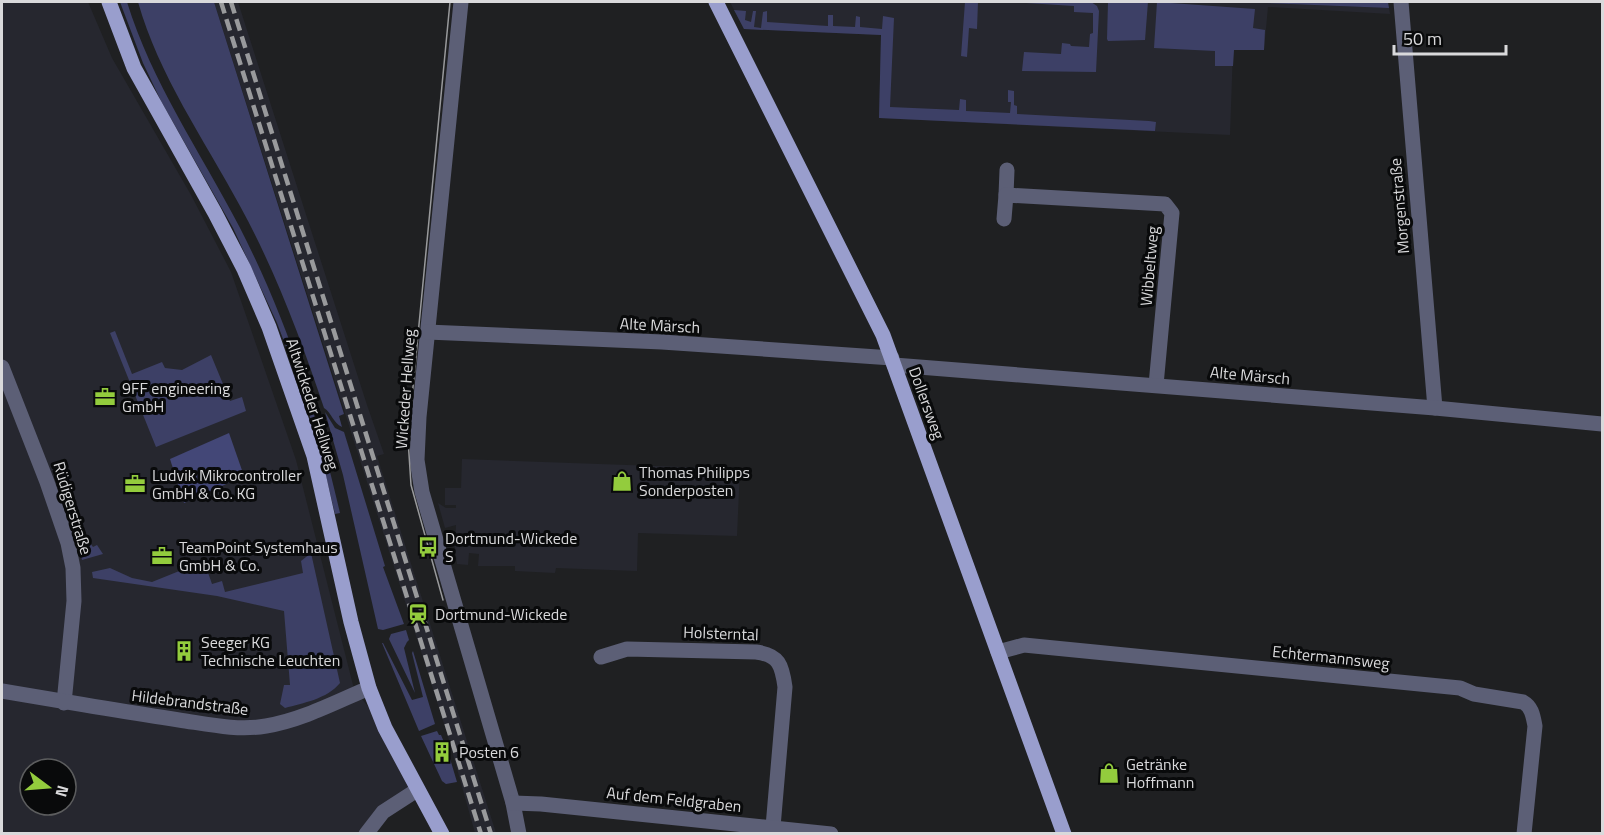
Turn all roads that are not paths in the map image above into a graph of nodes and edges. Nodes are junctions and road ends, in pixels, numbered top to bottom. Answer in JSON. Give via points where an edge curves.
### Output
{"nodes":[{"id":1,"x":109,"y":2,"type":"edge"},
{"id":2,"x":461,"y":2,"type":"edge"},
{"id":3,"x":716,"y":2,"type":"edge"},
{"id":4,"x":1401,"y":2,"type":"edge"},
{"id":5,"x":1007,"y":170,"type":"dead end"},
{"id":6,"x":1006,"y":195,"type":"junction"},
{"id":7,"x":1004,"y":219,"type":"dead end"},
{"id":8,"x":427,"y":332,"type":"junction"},
{"id":9,"x":893,"y":361,"type":"junction"},
{"id":10,"x":2,"y":367,"type":"edge"},
{"id":11,"x":1156,"y":385,"type":"junction"},
{"id":12,"x":1435,"y":408,"type":"junction"},
{"id":13,"x":1602,"y":424,"type":"edge"},
{"id":14,"x":998,"y":652,"type":"junction"},
{"id":15,"x":601,"y":657,"type":"dead end"},
{"id":16,"x":369,"y":688,"type":"junction"},
{"id":17,"x":2,"y":691,"type":"edge"},
{"id":18,"x":64,"y":703,"type":"junction"},
{"id":19,"x":417,"y":790,"type":"junction"},
{"id":20,"x":513,"y":803,"type":"junction"},
{"id":21,"x":772,"y":827,"type":"junction"},
{"id":22,"x":366,"y":834,"type":"edge"},
{"id":23,"x":442,"y":834,"type":"edge"},
{"id":24,"x":519,"y":834,"type":"edge"},
{"id":25,"x":831,"y":834,"type":"edge"},
{"id":26,"x":1064,"y":834,"type":"edge"},
{"id":27,"x":1524,"y":834,"type":"edge"}],
"edges":[{"from":1,"to":16,"type":"main road","name":"Altwickeder Hellweg","via":[[134,68],[215,213],[269,327],[314,456]]},
{"from":2,"to":8,"type":"street","name":"Wickeder Hellweg"},
{"from":3,"to":9,"type":"main road","name":"Dollersweg"},
{"from":4,"to":12,"type":"street","name":"Morgenstraße"},
{"from":5,"to":6,"type":"street"},
{"from":6,"to":7,"type":"street"},
{"from":6,"to":11,"type":"street","name":"Wibbeltweg","via":[[1165,204],[1172,213]]},
{"from":8,"to":9,"type":"street","name":"Alte Märsch","via":[[662,342]]},
{"from":8,"to":20,"type":"street","name":"Wickeder Hellweg","via":[[417,460],[422,492]]},
{"from":9,"to":11,"type":"street","name":"Alte Märsch"},
{"from":9,"to":14,"type":"main road","name":"Dollersweg"},
{"from":10,"to":18,"type":"street","name":"Rüdigerstraße","via":[[47,482],[73,568],[74,601]]},
{"from":11,"to":12,"type":"street","name":"Alte Märsch"},
{"from":12,"to":13,"type":"street","name":"Alte Märsch"},
{"from":14,"to":26,"type":"main road","name":"Dollersweg"},
{"from":14,"to":27,"type":"street","name":"Echtermannsweg","via":[[1024,645],[1154,657],[1460,688],[1523,702],[1529,705],[1535,726]]},
{"from":15,"to":21,"type":"street","name":"Holsterntal","via":[[627,649],[744,651],[768,653],[778,661],[785,687]]},
{"from":16,"to":18,"type":"street","name":"Hildebrandstraße","via":[[301,717],[252,728]]},
{"from":16,"to":19,"type":"main road","name":"Altwickeder Hellweg"},
{"from":17,"to":18,"type":"street","name":"Hildebrandstraße"},
{"from":19,"to":22,"type":"street","via":[[384,813]]},
{"from":19,"to":23,"type":"main road","name":"Altwickeder Hellweg"},
{"from":20,"to":21,"type":"street","name":"Auf dem Feldgraben"},
{"from":20,"to":24,"type":"street","name":"Wickeder Hellweg"},
{"from":21,"to":25,"type":"street","name":"Auf dem Feldgraben"}]}
